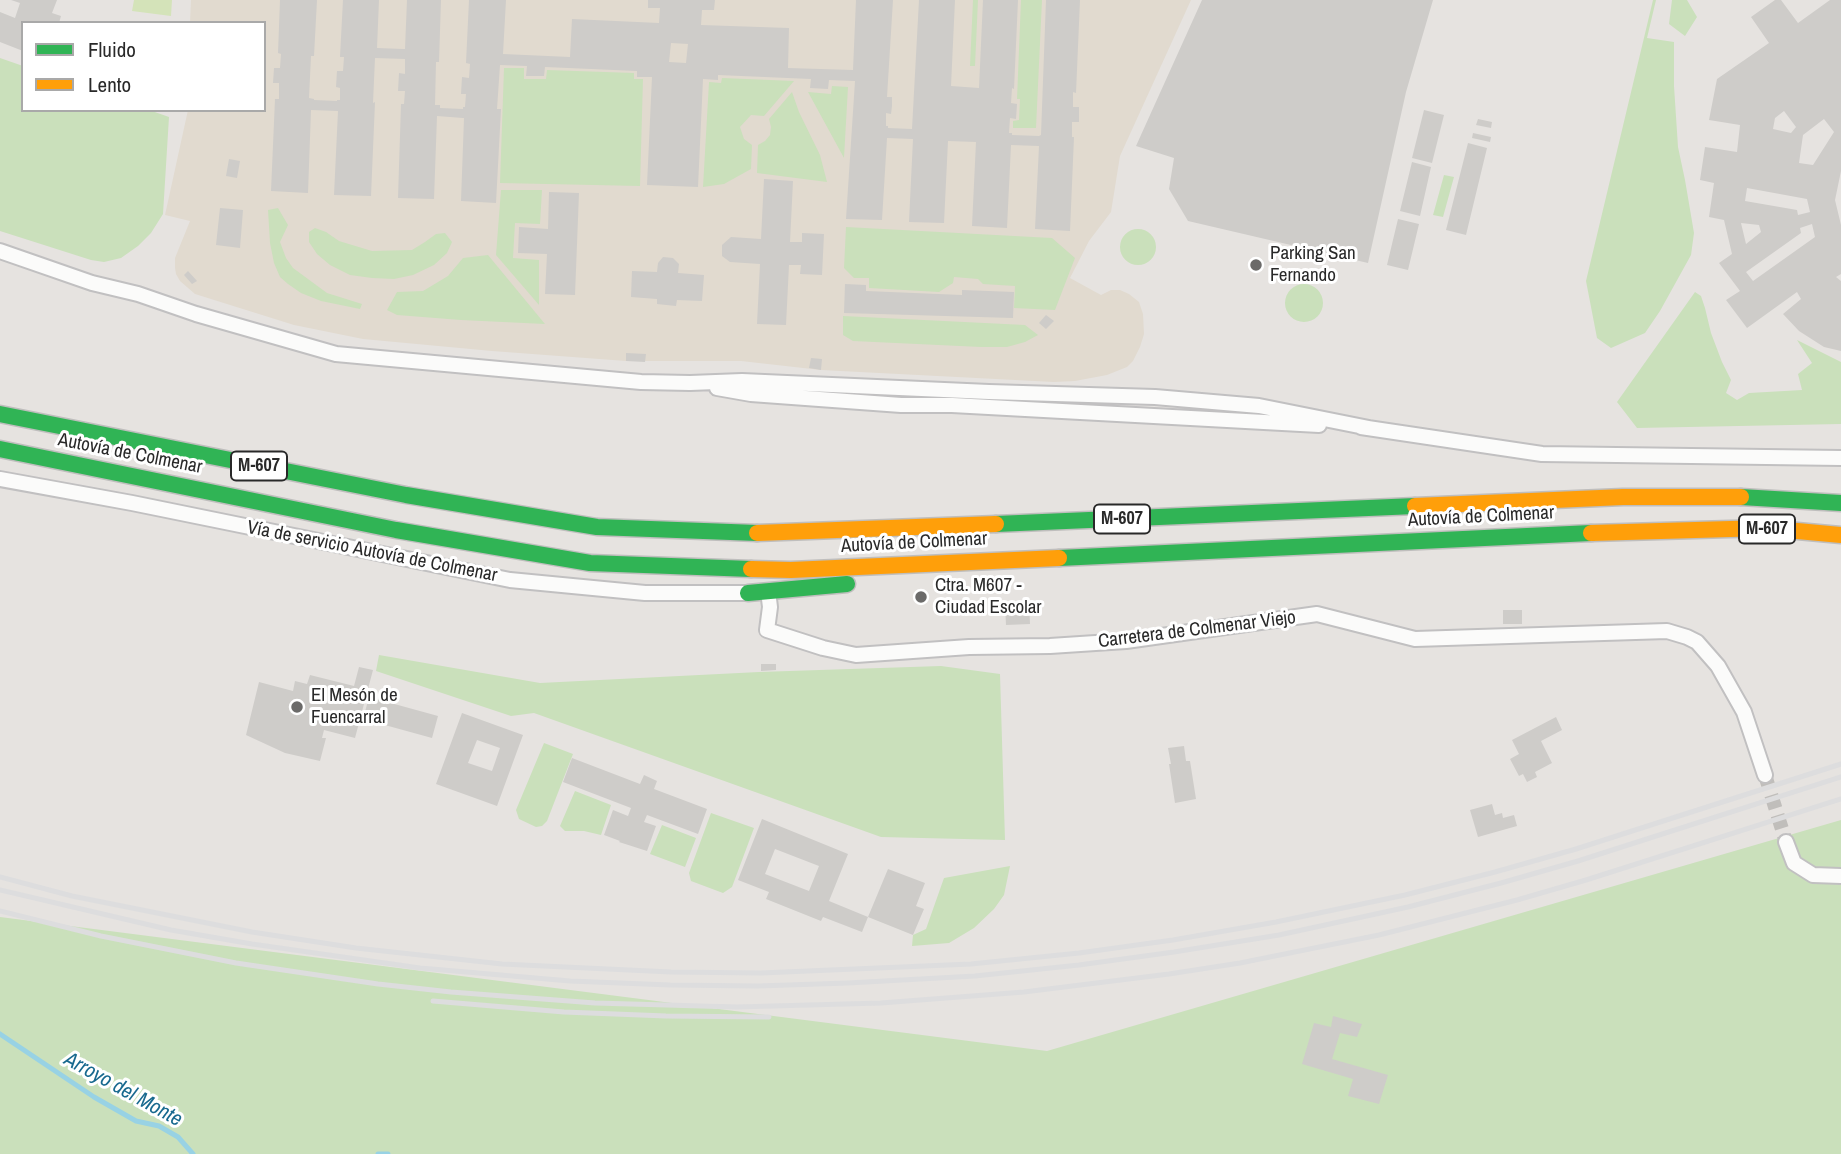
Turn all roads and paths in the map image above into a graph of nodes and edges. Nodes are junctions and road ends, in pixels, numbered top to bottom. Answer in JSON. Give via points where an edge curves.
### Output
{"nodes":[{"id":1,"x":0,"y":251,"type":"edge"},
{"id":2,"x":690,"y":383,"type":"junction"},
{"id":3,"x":953,"y":405,"type":"junction"},
{"id":4,"x":1132,"y":407,"type":"dead end"},
{"id":5,"x":1172,"y":409,"type":"dead end"},
{"id":6,"x":0,"y":414,"type":"edge"},
{"id":7,"x":1369,"y":428,"type":"junction"},
{"id":8,"x":0,"y":449,"type":"edge"},
{"id":9,"x":1841,"y":458,"type":"edge"},
{"id":10,"x":0,"y":479,"type":"edge"},
{"id":11,"x":1841,"y":503,"type":"edge"},
{"id":12,"x":1693,"y":530,"type":"junction"},
{"id":13,"x":1841,"y":535,"type":"edge"},
{"id":14,"x":1841,"y":548,"type":"edge"},
{"id":15,"x":1153,"y":552,"type":"junction"},
{"id":16,"x":768,"y":591,"type":"junction"},
{"id":17,"x":748,"y":593,"type":"joint"},
{"id":18,"x":1765,"y":775,"type":"tunnel mouth"},
{"id":19,"x":1786,"y":842,"type":"tunnel mouth"},
{"id":20,"x":1841,"y":876,"type":"edge"}],
"edges":[{"from":1,"to":2,"type":"street","via":[[92,283],[336,354]]},
{"from":2,"to":3,"type":"street","via":[[751,394]]},
{"from":2,"to":7,"type":"street","via":[[742,381],[1155,397],[1259,406]]},
{"from":3,"to":4,"type":"street","via":[[989,398]]},
{"from":3,"to":7,"type":"street"},
{"from":5,"to":7,"type":"street"},
{"from":6,"to":11,"type":"highway","name":"Autovía de Colmenar","number":"M-607","via":[[406,495],[597,527],[772,534],[1623,497]]},
{"from":7,"to":9,"type":"street","via":[[1542,454]]},
{"from":8,"to":15,"type":"highway","name":"Autovía de Colmenar","number":"M-607","via":[[396,530],[590,563],[791,569]]},
{"from":10,"to":17,"type":"street","name":"Vía de servicio Autovía de Colmenar","via":[[510,580],[645,593]]},
{"from":12,"to":13,"type":"highway","name":"Autovía de Colmenar","number":"M-607","via":[[1765,528]]},
{"from":12,"to":14,"type":"highway"},
{"from":12,"to":15,"type":"highway","name":"Autovía de Colmenar","number":"M-607"},
{"from":15,"to":16,"type":"highway"},
{"from":16,"to":17,"type":"highway"},
{"from":16,"to":18,"type":"street","name":"Carretera de Colmenar Viejo","via":[[768,630],[856,655],[1126,641],[1317,614],[1415,639],[1667,631],[1697,642],[1718,666],[1744,712]]},
{"from":19,"to":20,"type":"street","via":[[1794,863],[1813,875]]}]}
